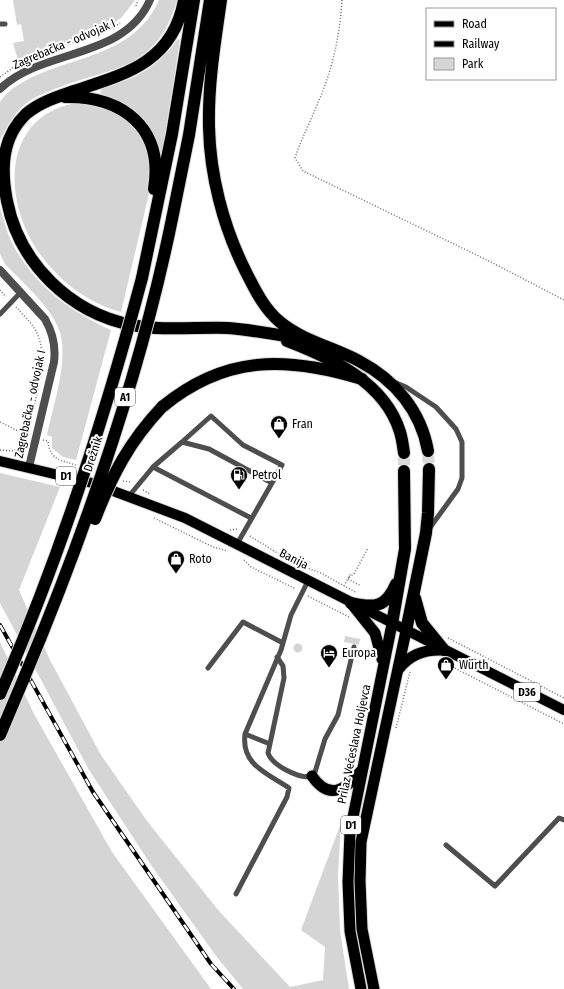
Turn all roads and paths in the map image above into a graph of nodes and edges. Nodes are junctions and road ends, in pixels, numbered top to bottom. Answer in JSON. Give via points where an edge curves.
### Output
{"nodes":[{"id":1,"x":138,"y":0,"type":"edge"},
{"id":2,"x":150,"y":0,"type":"edge"},
{"id":3,"x":184,"y":0,"type":"edge"},
{"id":4,"x":194,"y":0,"type":"edge"},
{"id":5,"x":210,"y":0,"type":"edge"},
{"id":6,"x":221,"y":0,"type":"edge"},
{"id":7,"x":342,"y":0,"type":"edge"},
{"id":8,"x":134,"y":8,"type":"dead end"},
{"id":9,"x":122,"y":21,"type":"dead end"},
{"id":10,"x":0,"y":77,"type":"edge"},
{"id":11,"x":0,"y":90,"type":"edge"},
{"id":12,"x":56,"y":97,"type":"junction"},
{"id":13,"x":156,"y":215,"type":"junction"},
{"id":14,"x":0,"y":270,"type":"edge"},
{"id":15,"x":0,"y":290,"type":"edge"},
{"id":16,"x":21,"y":292,"type":"junction"},
{"id":17,"x":564,"y":300,"type":"edge"},
{"id":18,"x":11,"y":302,"type":"junction"},
{"id":19,"x":0,"y":314,"type":"edge"},
{"id":20,"x":269,"y":334,"type":"junction"},
{"id":21,"x":308,"y":339,"type":"junction"},
{"id":22,"x":385,"y":378,"type":"junction"},
{"id":23,"x":362,"y":379,"type":"junction"},
{"id":24,"x":0,"y":422,"type":"edge"},
{"id":25,"x":26,"y":434,"type":"junction"},
{"id":26,"x":33,"y":436,"type":"junction"},
{"id":27,"x":182,"y":442,"type":"junction"},
{"id":28,"x":0,"y":450,"type":"edge"},
{"id":29,"x":428,"y":451,"type":"tunnel mouth"},
{"id":30,"x":404,"y":453,"type":"tunnel mouth"},
{"id":31,"x":0,"y":461,"type":"edge"},
{"id":32,"x":29,"y":467,"type":"junction"},
{"id":33,"x":153,"y":467,"type":"junction"},
{"id":34,"x":429,"y":469,"type":"tunnel mouth"},
{"id":35,"x":404,"y":471,"type":"tunnel mouth"},
{"id":36,"x":272,"y":483,"type":"junction"},
{"id":37,"x":130,"y":496,"type":"junction"},
{"id":38,"x":154,"y":518,"type":"dead end"},
{"id":39,"x":251,"y":518,"type":"junction"},
{"id":40,"x":426,"y":533,"type":"junction"},
{"id":41,"x":255,"y":538,"type":"dead end"},
{"id":42,"x":237,"y":544,"type":"junction"},
{"id":43,"x":368,"y":548,"type":"dead end"},
{"id":44,"x":230,"y":552,"type":"dead end"},
{"id":45,"x":283,"y":557,"type":"dead end"},
{"id":46,"x":244,"y":560,"type":"dead end"},
{"id":47,"x":296,"y":564,"type":"dead end"},
{"id":48,"x":403,"y":568,"type":"junction"},
{"id":49,"x":67,"y":572,"type":"junction"},
{"id":50,"x":351,"y":573,"type":"dead end"},
{"id":51,"x":348,"y":578,"type":"junction"},
{"id":52,"x":308,"y":581,"type":"junction"},
{"id":53,"x":344,"y":586,"type":"junction"},
{"id":54,"x":361,"y":586,"type":"dead end"},
{"id":55,"x":296,"y":590,"type":"dead end"},
{"id":56,"x":353,"y":591,"type":"dead end"},
{"id":57,"x":414,"y":591,"type":"junction"},
{"id":58,"x":306,"y":596,"type":"dead end"},
{"id":59,"x":351,"y":603,"type":"junction"},
{"id":60,"x":353,"y":618,"type":"dead end"},
{"id":61,"x":392,"y":624,"type":"junction"},
{"id":62,"x":406,"y":631,"type":"junction"},
{"id":63,"x":446,"y":637,"type":"dead end"},
{"id":64,"x":283,"y":644,"type":"junction"},
{"id":65,"x":354,"y":646,"type":"dead end"},
{"id":66,"x":439,"y":654,"type":"junction"},
{"id":67,"x":277,"y":657,"type":"junction"},
{"id":68,"x":208,"y":668,"type":"dead end"},
{"id":69,"x":383,"y":669,"type":"junction"},
{"id":70,"x":410,"y":670,"type":"dead end"},
{"id":71,"x":397,"y":672,"type":"junction"},
{"id":72,"x":0,"y":694,"type":"edge"},
{"id":73,"x":564,"y":698,"type":"edge"},
{"id":74,"x":564,"y":710,"type":"edge"},
{"id":75,"x":564,"y":724,"type":"edge"},
{"id":76,"x":396,"y":729,"type":"dead end"},
{"id":77,"x":245,"y":734,"type":"junction"},
{"id":78,"x":0,"y":735,"type":"edge"},
{"id":79,"x":270,"y":744,"type":"junction"},
{"id":80,"x":362,"y":769,"type":"junction"},
{"id":81,"x":312,"y":776,"type":"junction"},
{"id":82,"x":564,"y":820,"type":"edge"},
{"id":83,"x":446,"y":845,"type":"dead end"},
{"id":84,"x":236,"y":894,"type":"dead end"},
{"id":85,"x":361,"y":989,"type":"edge"},
{"id":86,"x":374,"y":989,"type":"edge"}],
"edges":[{"from":1,"to":8,"type":"path"},
{"from":2,"to":11,"type":"street","name":"Zagrebačka - odvojak I","via":[[137,20],[115,38],[26,72]]},
{"from":3,"to":12,"type":"highway","via":[[178,23],[170,38],[149,61],[116,78]]},
{"from":4,"to":13,"type":"highway","number":"A1"},
{"from":5,"to":49,"type":"highway","name":"Drežnik","number":"A1","bridge":true,"via":[[190,127],[157,284],[99,482]]},
{"from":6,"to":21,"type":"highway","via":[[211,82],[209,127],[218,196],[228,229],[253,287],[279,321]]},
{"from":7,"to":17,"type":"path","via":[[334,60],[295,158],[303,171]]},
{"from":9,"to":10,"type":"path","via":[[112,28],[21,62]]},
{"from":12,"to":13,"type":"highway","via":[[87,97],[118,106],[131,114],[148,135],[156,165],[151,203]]},
{"from":12,"to":20,"type":"highway","via":[[33,108],[18,123],[8,142],[3,163],[4,185],[13,222],[29,255],[44,276],[76,302],[114,321],[147,327],[227,328]]},
{"from":13,"to":72,"type":"highway","name":"Drežnik","number":"A1","bridge":true,"via":[[123,349],[80,487],[28,628]]},
{"from":14,"to":16,"type":"street","name":"Zagrebačka - odvojak I"},
{"from":15,"to":18,"type":"path"},
{"from":16,"to":18,"type":"lane"},
{"from":16,"to":26,"type":"street","name":"Zagrebačka - odvojak I","via":[[50,328],[55,347],[54,362]]},
{"from":18,"to":19,"type":"lane"},
{"from":18,"to":25,"type":"path","via":[[37,332],[42,349],[41,374]]},
{"from":20,"to":21,"type":"highway"},
{"from":20,"to":23,"type":"highway","via":[[322,356]]},
{"from":21,"to":22,"type":"highway","via":[[358,360]]},
{"from":22,"to":29,"type":"highway","via":[[400,393],[421,422]]},
{"from":22,"to":40,"type":"lane","via":[[406,387],[436,407],[456,429],[462,442],[462,478],[458,489]]},
{"from":23,"to":30,"type":"highway","via":[[375,390],[395,419],[401,432]]},
{"from":23,"to":49,"type":"highway","bridge":true,"via":[[302,365],[276,364],[231,369],[195,384],[162,407],[134,439],[104,495],[80,556]]},
{"from":24,"to":25,"type":"path"},
{"from":25,"to":26,"type":"path"},
{"from":25,"to":26,"type":"path"},
{"from":25,"to":28,"type":"path","via":[[19,449],[14,452]]},
{"from":26,"to":32,"type":"street","name":"Zagrebačka - odvojak I"},
{"from":27,"to":33,"type":"lane"},
{"from":27,"to":36,"type":"lane","via":[[209,449]]},
{"from":27,"to":36,"type":"lane","via":[[211,416],[243,445],[282,465]]},
{"from":31,"to":32,"type":"main road","name":"Banija","number":"D1"},
{"from":32,"to":37,"type":"main road","name":"Banija","number":"D1","via":[[92,483]]},
{"from":33,"to":37,"type":"lane"},
{"from":33,"to":39,"type":"lane"},
{"from":34,"to":40,"type":"highway"},
{"from":35,"to":48,"type":"highway","via":[[406,531]]},
{"from":36,"to":39,"type":"lane"},
{"from":37,"to":42,"type":"main road","name":"Banija","number":"D1","via":[[190,520]]},
{"from":38,"to":44,"type":"path","via":[[213,547]]},
{"from":39,"to":42,"type":"lane"},
{"from":40,"to":57,"type":"highway"},
{"from":41,"to":45,"type":"path"},
{"from":42,"to":52,"type":"main road","name":"Banija","number":"D1"},
{"from":43,"to":51,"type":"path","via":[[354,574]]},
{"from":46,"to":55,"type":"path","via":[[251,567]]},
{"from":47,"to":53,"type":"path","via":[[319,572]]},
{"from":48,"to":59,"type":"highway","via":[[393,590],[382,604],[365,606]]},
{"from":48,"to":61,"type":"highway"},
{"from":49,"to":78,"type":"highway","name":"Drežnik","number":"A1","bridge":true},
{"from":50,"to":51,"type":"path"},
{"from":51,"to":53,"type":"path"},
{"from":51,"to":54,"type":"path"},
{"from":52,"to":59,"type":"main road","name":"Banija","number":"D1"},
{"from":52,"to":64,"type":"lane","via":[[290,615]]},
{"from":53,"to":56,"type":"path"},
{"from":57,"to":62,"type":"highway"},
{"from":57,"to":66,"type":"highway","via":[[422,623]]},
{"from":58,"to":60,"type":"path"},
{"from":59,"to":61,"type":"main road","name":"Banija","number":"D1"},
{"from":59,"to":69,"type":"highway","via":[[378,638]]},
{"from":61,"to":62,"type":"main road","name":"Banija","number":"D1"},
{"from":61,"to":69,"type":"highway","name":"Prilaz Većeslava Holjevca","number":"D1"},
{"from":62,"to":66,"type":"main road","name":"Banija","number":"D36"},
{"from":62,"to":71,"type":"highway","number":"D1"},
{"from":63,"to":73,"type":"path"},
{"from":64,"to":67,"type":"lane"},
{"from":64,"to":68,"type":"lane","via":[[243,622]]},
{"from":65,"to":81,"type":"lane","via":[[338,715],[325,739],[318,767]]},
{"from":66,"to":71,"type":"highway","via":[[432,649],[415,654],[402,664]]},
{"from":66,"to":74,"type":"main road","name":"Banija","number":"D36"},
{"from":66,"to":75,"type":"path"},
{"from":67,"to":77,"type":"lane"},
{"from":67,"to":79,"type":"lane","via":[[283,666],[284,678]]},
{"from":69,"to":80,"type":"highway","name":"Prilaz Većeslava Holjevca","number":"D1"},
{"from":70,"to":76,"type":"path"},
{"from":71,"to":86,"type":"highway","number":"D1","via":[[361,842],[362,929]]},
{"from":77,"to":79,"type":"lane"},
{"from":77,"to":84,"type":"lane","via":[[245,749],[252,764],[289,788],[287,797]]},
{"from":79,"to":81,"type":"lane","via":[[268,754],[274,763],[301,776]]},
{"from":80,"to":81,"type":"highway","via":[[350,784],[335,791],[320,786]]},
{"from":80,"to":85,"type":"highway","name":"Prilaz Većeslava Holjevca","number":"D1","via":[[350,832],[348,882],[350,931]]},
{"from":82,"to":83,"type":"lane","via":[[559,818],[495,886]]}]}
